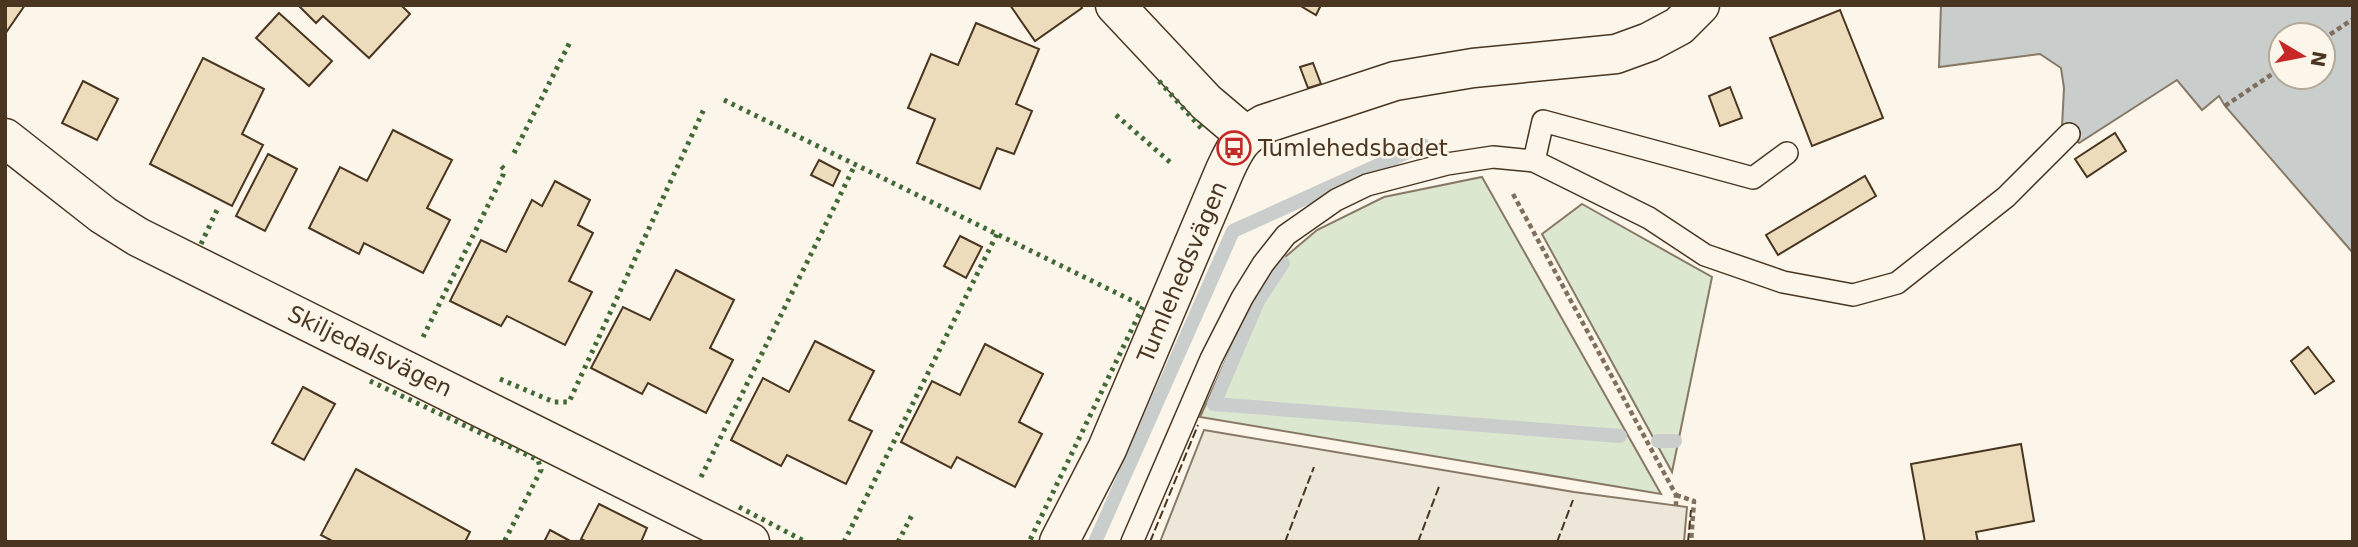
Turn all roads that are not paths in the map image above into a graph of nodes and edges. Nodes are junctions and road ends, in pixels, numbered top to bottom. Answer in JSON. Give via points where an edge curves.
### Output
{"nodes":[{"id":1,"x":1115,"y":5,"type":"edge"},
{"id":2,"x":1700,"y":5,"type":"edge"},
{"id":3,"x":2069,"y":134,"type":"dead end"},
{"id":4,"x":1245,"y":135,"type":"junction"},
{"id":5,"x":5,"y":138,"type":"edge"},
{"id":6,"x":1787,"y":153,"type":"dead end"},
{"id":7,"x":1534,"y":161,"type":"junction"},
{"id":8,"x":750,"y":542,"type":"edge"},
{"id":9,"x":1059,"y":542,"type":"edge"},
{"id":10,"x":1132,"y":542,"type":"edge"}],
"edges":[{"from":1,"to":4,"type":"street","via":[[1206,102]]},
{"from":2,"to":4,"type":"street","via":[[1679,26],[1616,54],[1395,80],[1264,124]]},
{"from":3,"to":7,"type":"lane","via":[[2006,197],[1897,283],[1853,295],[1783,282],[1705,256],[1649,218]]},
{"from":4,"to":9,"type":"street","name":"Tumlehedsvägen","via":[[1234,148],[1107,449]]},
{"from":5,"to":8,"type":"street","name":"Skiljedalsvägen","via":[[138,237]]},
{"from":6,"to":7,"type":"lane","via":[[1753,178],[1543,121]]},
{"from":7,"to":10,"type":"lane","via":[[1493,157],[1367,186],[1336,200],[1286,235],[1242,298],[1217,347]]}]}
